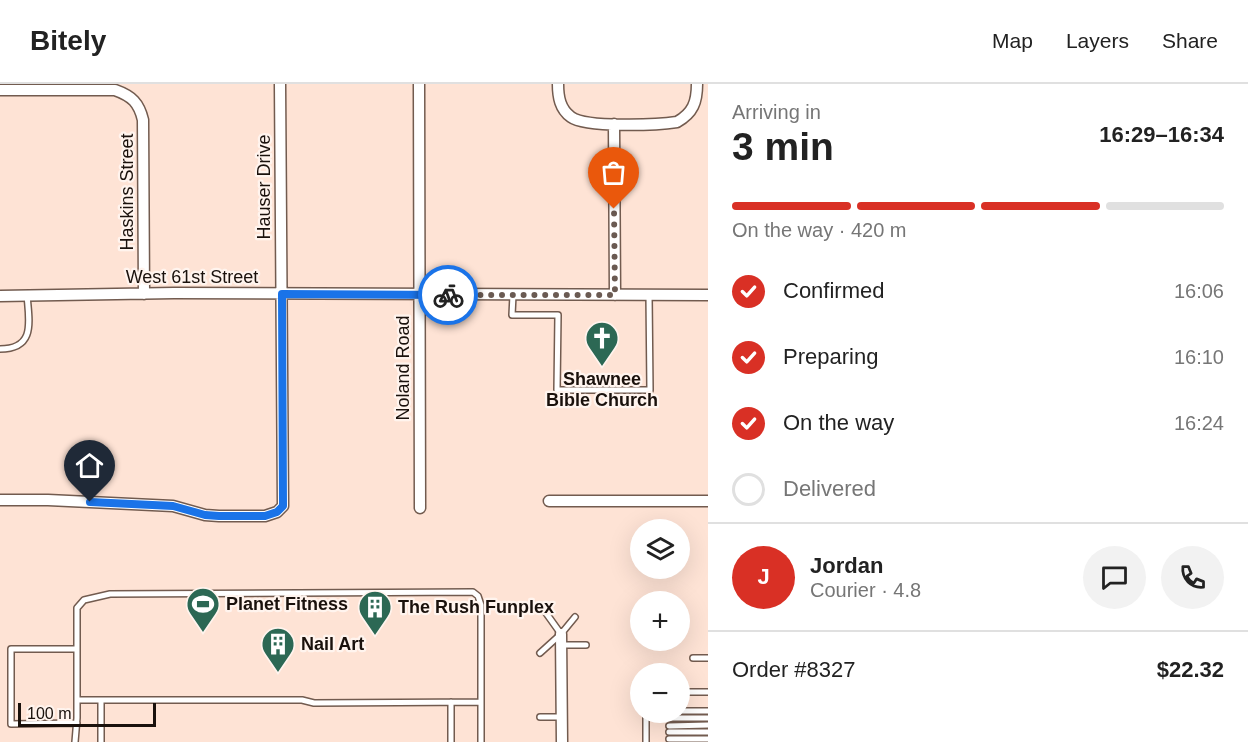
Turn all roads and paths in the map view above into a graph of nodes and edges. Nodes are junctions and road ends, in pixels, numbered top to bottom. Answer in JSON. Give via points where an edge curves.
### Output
{"nodes":[{"id":1,"x":279,"y":84,"type":"edge"},
{"id":2,"x":418,"y":84,"type":"edge"},
{"id":3,"x":558,"y":84,"type":"edge"},
{"id":4,"x":697,"y":84,"type":"edge"},
{"id":5,"x":0,"y":90,"type":"edge"},
{"id":6,"x":614,"y":124,"type":"junction"},
{"id":7,"x":144,"y":294,"type":"junction"},
{"id":8,"x":282,"y":294,"type":"junction"},
{"id":9,"x":420,"y":295,"type":"junction"},
{"id":10,"x":513,"y":295,"type":"junction"},
{"id":11,"x":615,"y":295,"type":"junction"},
{"id":12,"x":649,"y":295,"type":"junction"},
{"id":13,"x":708,"y":295,"type":"edge"},
{"id":14,"x":0,"y":296,"type":"edge"},
{"id":15,"x":27,"y":296,"type":"junction"},
{"id":16,"x":0,"y":349,"type":"edge"},
{"id":17,"x":0,"y":500,"type":"edge"},
{"id":18,"x":549,"y":501,"type":"dead end"},
{"id":19,"x":708,"y":501,"type":"edge"},
{"id":20,"x":420,"y":508,"type":"dead end"},
{"id":21,"x":546,"y":613,"type":"dead end"},
{"id":22,"x":575,"y":616,"type":"dead end"},
{"id":23,"x":561,"y":639,"type":"junction"},
{"id":24,"x":586,"y":645,"type":"dead end"},
{"id":25,"x":77,"y":649,"type":"junction"},
{"id":26,"x":540,"y":653,"type":"dead end"},
{"id":27,"x":693,"y":658,"type":"dead end"},
{"id":28,"x":708,"y":658,"type":"edge"},
{"id":29,"x":690,"y":693,"type":"edge"},
{"id":30,"x":708,"y":693,"type":"edge"},
{"id":31,"x":77,"y":700,"type":"junction"},
{"id":32,"x":101,"y":700,"type":"junction"},
{"id":33,"x":451,"y":702,"type":"junction"},
{"id":34,"x":481,"y":702,"type":"junction"},
{"id":35,"x":690,"y":711,"type":"edge"},
{"id":36,"x":708,"y":711,"type":"edge"},
{"id":37,"x":540,"y":717,"type":"dead end"},
{"id":38,"x":562,"y":717,"type":"junction"},
{"id":39,"x":690,"y":717,"type":"edge"},
{"id":40,"x":708,"y":718,"type":"edge"},
{"id":41,"x":77,"y":723,"type":"junction"},
{"id":42,"x":646,"y":723,"type":"edge"},
{"id":43,"x":669,"y":723,"type":"edge"},
{"id":44,"x":708,"y":725,"type":"edge"},
{"id":45,"x":669,"y":729,"type":"junction"},
{"id":46,"x":708,"y":732,"type":"edge"},
{"id":47,"x":708,"y":739,"type":"edge"},
{"id":48,"x":669,"y":740,"type":"edge"},
{"id":49,"x":75,"y":742,"type":"edge"},
{"id":50,"x":101,"y":742,"type":"edge"},
{"id":51,"x":452,"y":742,"type":"edge"},
{"id":52,"x":481,"y":742,"type":"edge"},
{"id":53,"x":562,"y":742,"type":"edge"},
{"id":54,"x":646,"y":742,"type":"edge"}],
"edges":[{"from":1,"to":8,"type":"street","name":"Hauser Drive"},
{"from":2,"to":9,"type":"street","name":"Noland Road"},
{"from":3,"to":6,"type":"street","via":[[559,98],[572,118],[581,123]]},
{"from":4,"to":6,"type":"street","via":[[693,110],[677,122]]},
{"from":5,"to":7,"type":"street","name":"Haskins Street","via":[[115,90],[128,95],[140,107]]},
{"from":6,"to":11,"type":"street"},
{"from":7,"to":8,"type":"street","name":"West 61st Street"},
{"from":7,"to":15,"type":"street","name":"West 61st Street"},
{"from":8,"to":9,"type":"street","name":"West 61st Street"},
{"from":8,"to":17,"type":"street","name":"Hauser Drive","via":[[283,506],[277,512],[265,516],[219,516],[161,505]]},
{"from":9,"to":10,"type":"street","name":"West 61st Street"},
{"from":9,"to":20,"type":"street","name":"Noland Road"},
{"from":10,"to":11,"type":"street","name":"West 61st Street"},
{"from":10,"to":12,"type":"lane","via":[[512,315],[558,315],[558,390],[650,390]]},
{"from":11,"to":12,"type":"street","name":"West 61st Street"},
{"from":12,"to":13,"type":"street","name":"West 61st Street"},
{"from":14,"to":15,"type":"street","name":"West 61st Street"},
{"from":15,"to":16,"type":"lane","via":[[29,331],[22,344]]},
{"from":18,"to":19,"type":"street"},
{"from":21,"to":23,"type":"lane"},
{"from":22,"to":23,"type":"lane"},
{"from":23,"to":24,"type":"lane"},
{"from":23,"to":26,"type":"lane"},
{"from":23,"to":38,"type":"street"},
{"from":25,"to":31,"type":"lane"},
{"from":25,"to":34,"type":"lane","via":[[77,608],[84,600],[110,594],[473,592],[481,605]]},
{"from":25,"to":41,"type":"lane","via":[[11,650],[11,724]]},
{"from":27,"to":28,"type":"lane"},
{"from":29,"to":30,"type":"lane"},
{"from":31,"to":32,"type":"lane"},
{"from":31,"to":41,"type":"lane"},
{"from":32,"to":33,"type":"lane"},
{"from":32,"to":50,"type":"lane"},
{"from":33,"to":34,"type":"lane"},
{"from":33,"to":51,"type":"lane"},
{"from":34,"to":52,"type":"lane"},
{"from":35,"to":36,"type":"lane"},
{"from":37,"to":38,"type":"lane"},
{"from":38,"to":53,"type":"street"},
{"from":39,"to":40,"type":"lane"},
{"from":41,"to":49,"type":"lane"},
{"from":42,"to":54,"type":"lane"},
{"from":43,"to":45,"type":"lane"},
{"from":44,"to":45,"type":"lane"},
{"from":45,"to":46,"type":"lane"},
{"from":45,"to":48,"type":"lane"},
{"from":47,"to":48,"type":"lane"}]}
